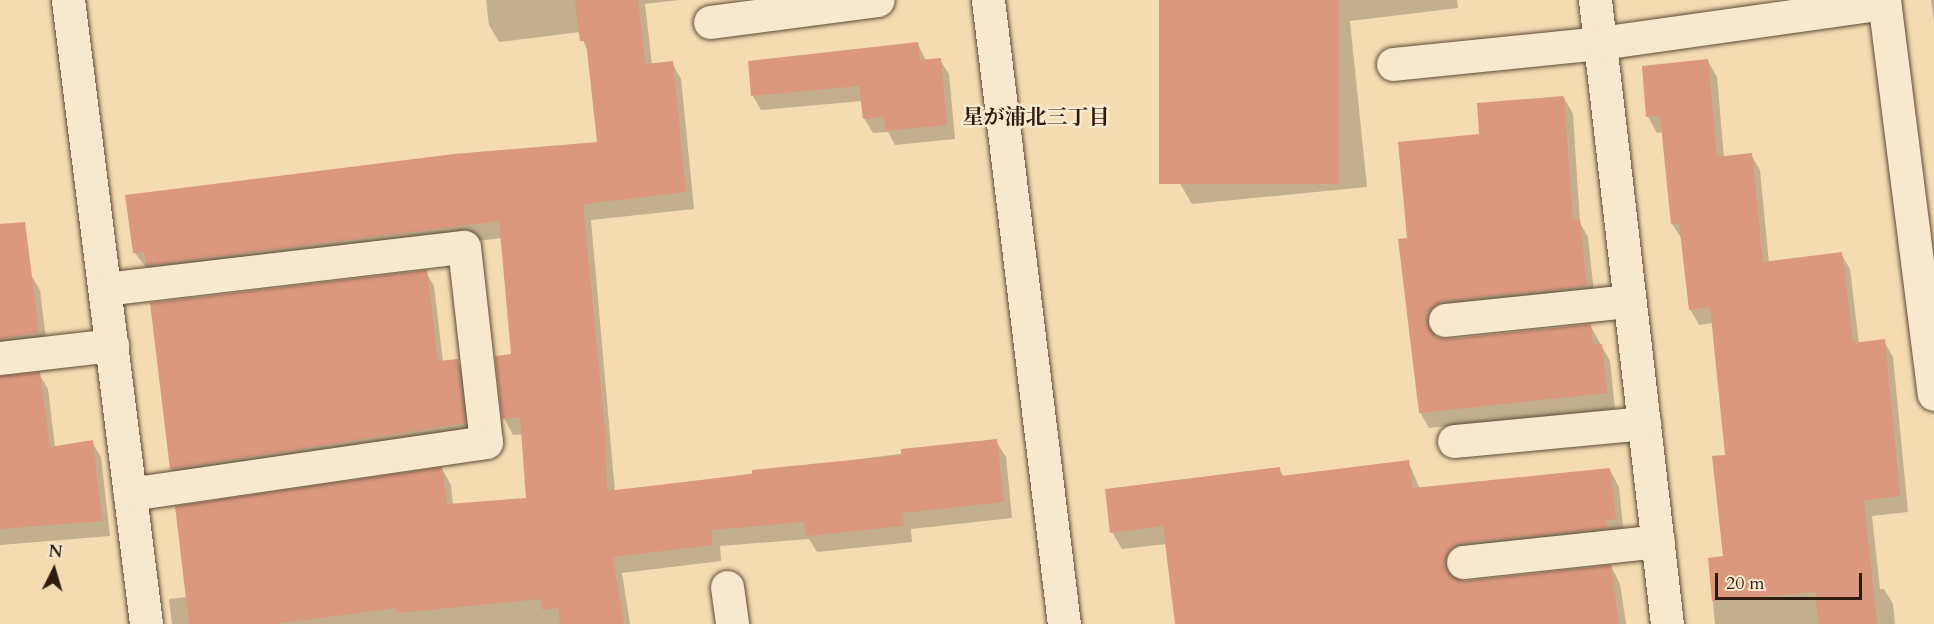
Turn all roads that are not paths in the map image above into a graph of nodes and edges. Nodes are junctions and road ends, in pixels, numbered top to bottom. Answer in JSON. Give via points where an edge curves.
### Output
{"nodes":[{"id":1,"x":68,"y":0,"type":"edge"},
{"id":2,"x":878,"y":0,"type":"edge"},
{"id":3,"x":988,"y":0,"type":"edge"},
{"id":4,"x":1595,"y":0,"type":"edge"},
{"id":5,"x":1884,"y":2,"type":"edge"},
{"id":6,"x":710,"y":22,"type":"dead end"},
{"id":7,"x":1600,"y":43,"type":"junction"},
{"id":8,"x":1393,"y":64,"type":"dead end"},
{"id":9,"x":1924,"y":229,"type":"edge"},
{"id":10,"x":105,"y":289,"type":"junction"},
{"id":11,"x":1628,"y":301,"type":"junction"},
{"id":12,"x":1445,"y":320,"type":"dead end"},
{"id":13,"x":112,"y":345,"type":"junction"},
{"id":14,"x":0,"y":358,"type":"edge"},
{"id":15,"x":1934,"y":394,"type":"edge"},
{"id":16,"x":1644,"y":423,"type":"junction"},
{"id":17,"x":1454,"y":441,"type":"dead end"},
{"id":18,"x":130,"y":494,"type":"junction"},
{"id":19,"x":1658,"y":541,"type":"junction"},
{"id":20,"x":1463,"y":562,"type":"dead end"},
{"id":21,"x":728,"y":587,"type":"dead end"},
{"id":22,"x":146,"y":624,"type":"edge"},
{"id":23,"x":732,"y":624,"type":"edge"},
{"id":24,"x":1064,"y":624,"type":"edge"},
{"id":25,"x":1667,"y":624,"type":"edge"}],
"edges":[{"from":1,"to":10,"type":"street"},
{"from":2,"to":6,"type":"street"},
{"from":3,"to":24,"type":"street"},
{"from":4,"to":7,"type":"street"},
{"from":5,"to":7,"type":"street"},
{"from":5,"to":9,"type":"street"},
{"from":7,"to":8,"type":"street"},
{"from":7,"to":11,"type":"street"},
{"from":9,"to":15,"type":"street"},
{"from":10,"to":13,"type":"street"},
{"from":10,"to":18,"type":"street","via":[[464,247],[486,442]]},
{"from":11,"to":12,"type":"street"},
{"from":11,"to":16,"type":"street"},
{"from":13,"to":14,"type":"street"},
{"from":13,"to":18,"type":"street"},
{"from":16,"to":17,"type":"street"},
{"from":16,"to":19,"type":"street"},
{"from":18,"to":22,"type":"street"},
{"from":19,"to":20,"type":"street"},
{"from":19,"to":25,"type":"street"},
{"from":21,"to":23,"type":"street"}]}
